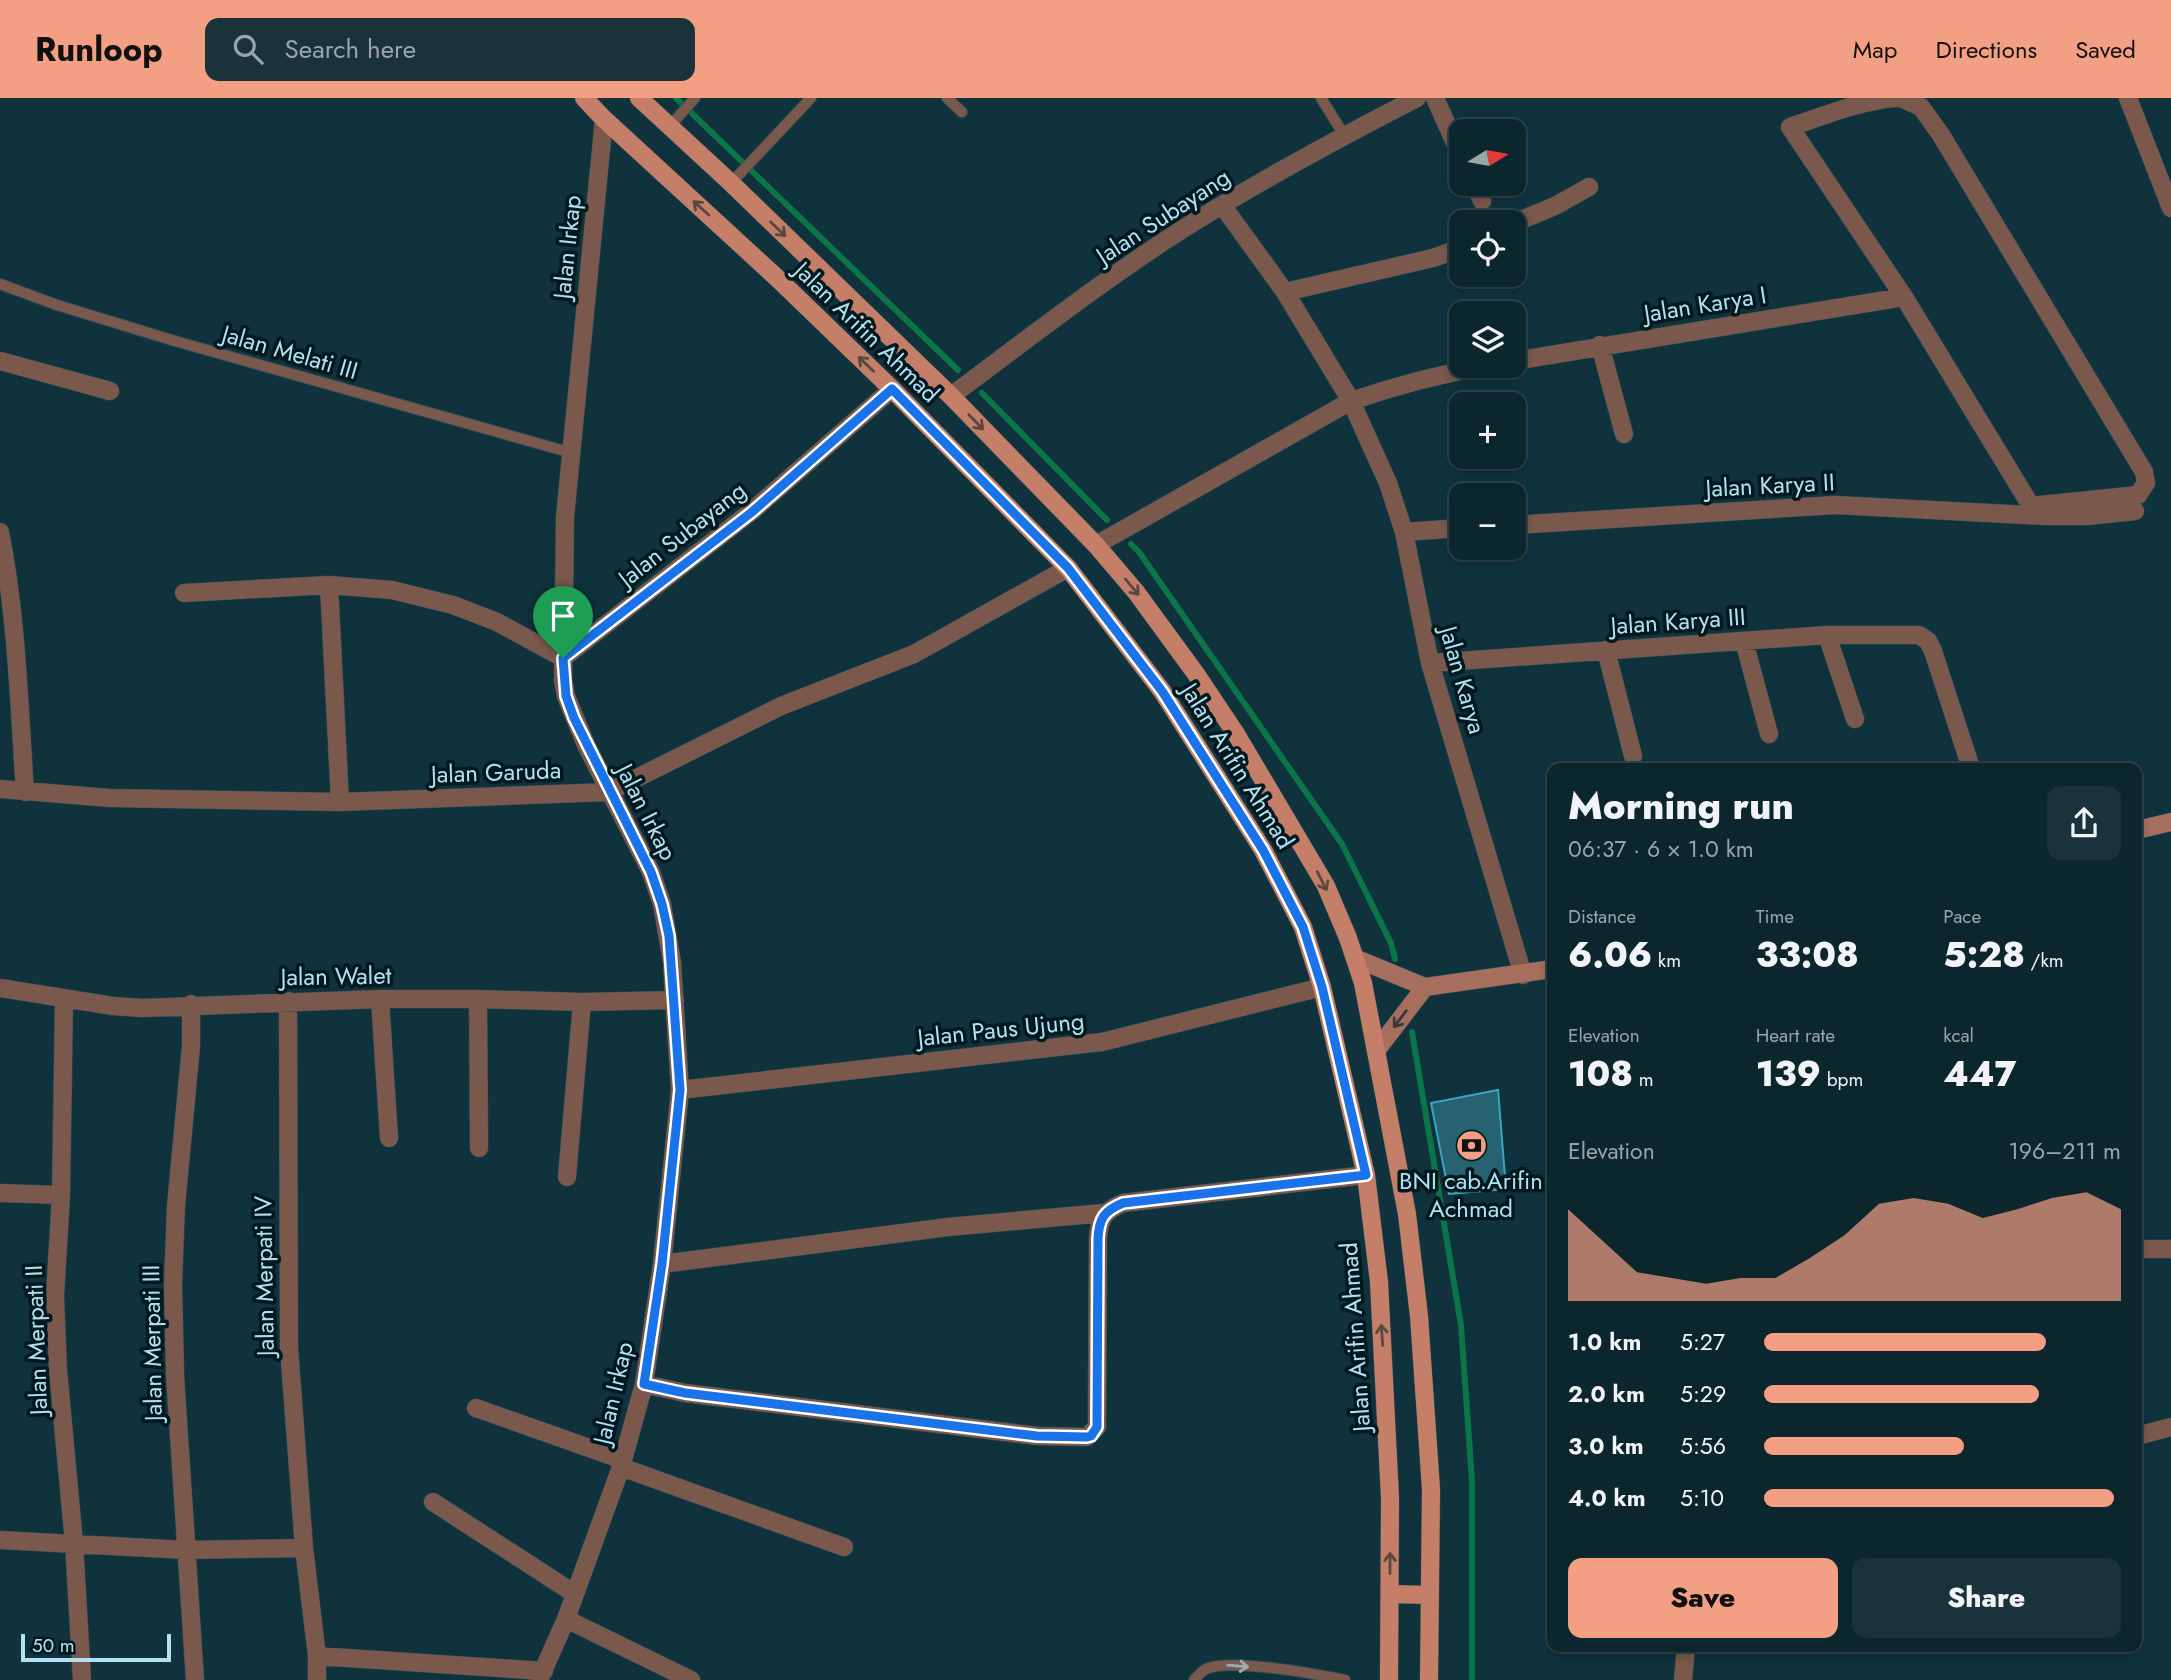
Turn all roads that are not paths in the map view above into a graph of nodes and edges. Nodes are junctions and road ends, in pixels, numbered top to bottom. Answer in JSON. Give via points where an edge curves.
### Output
{"nodes":[{"id":1,"x":584,"y":98,"type":"edge"},
{"id":2,"x":639,"y":98,"type":"edge"},
{"id":3,"x":811,"y":98,"type":"edge"},
{"id":4,"x":947,"y":98,"type":"edge"},
{"id":5,"x":1321,"y":98,"type":"edge"},
{"id":6,"x":1417,"y":98,"type":"edge"},
{"id":7,"x":1435,"y":98,"type":"edge"},
{"id":8,"x":1895,"y":98,"type":"edge"},
{"id":9,"x":1901,"y":98,"type":"edge"},
{"id":10,"x":2128,"y":98,"type":"edge"},
{"id":11,"x":690,"y":104,"type":"edge"},
{"id":12,"x":962,"y":112,"type":"dead end"},
{"id":13,"x":604,"y":119,"type":"junction"},
{"id":14,"x":670,"y":126,"type":"junction"},
{"id":15,"x":1449,"y":129,"type":"edge"},
{"id":16,"x":1344,"y":135,"type":"junction"},
{"id":17,"x":736,"y":177,"type":"junction"},
{"id":18,"x":1588,"y":187,"type":"dead end"},
{"id":19,"x":1480,"y":196,"type":"edge"},
{"id":20,"x":1482,"y":201,"type":"dead end"},
{"id":21,"x":1222,"y":205,"type":"junction"},
{"id":22,"x":2171,"y":208,"type":"edge"},
{"id":23,"x":1526,"y":218,"type":"edge"},
{"id":24,"x":1449,"y":252,"type":"edge"},
{"id":25,"x":0,"y":284,"type":"edge"},
{"id":26,"x":1285,"y":292,"type":"junction"},
{"id":27,"x":1904,"y":297,"type":"junction"},
{"id":28,"x":1600,"y":345,"type":"junction"},
{"id":29,"x":1526,"y":359,"type":"edge"},
{"id":30,"x":0,"y":361,"type":"edge"},
{"id":31,"x":1449,"y":374,"type":"edge"},
{"id":32,"x":892,"y":389,"type":"junction"},
{"id":33,"x":110,"y":391,"type":"dead end"},
{"id":34,"x":951,"y":396,"type":"junction"},
{"id":35,"x":1351,"y":401,"type":"junction"},
{"id":36,"x":1624,"y":434,"type":"dead end"},
{"id":37,"x":572,"y":453,"type":"junction"},
{"id":38,"x":2136,"y":511,"type":"dead end"},
{"id":39,"x":1526,"y":523,"type":"edge"},
{"id":40,"x":1449,"y":529,"type":"edge"},
{"id":41,"x":0,"y":532,"type":"edge"},
{"id":42,"x":1405,"y":532,"type":"junction"},
{"id":43,"x":1096,"y":545,"type":"junction"},
{"id":44,"x":1068,"y":568,"type":"junction"},
{"id":45,"x":330,"y":585,"type":"junction"},
{"id":46,"x":184,"y":593,"type":"dead end"},
{"id":47,"x":1827,"y":635,"type":"junction"},
{"id":48,"x":1744,"y":640,"type":"junction"},
{"id":49,"x":1606,"y":650,"type":"junction"},
{"id":50,"x":563,"y":658,"type":"junction"},
{"id":51,"x":1430,"y":663,"type":"junction"},
{"id":52,"x":1855,"y":719,"type":"dead end"},
{"id":53,"x":1769,"y":734,"type":"dead end"},
{"id":54,"x":1633,"y":756,"type":"dead end"},
{"id":55,"x":1969,"y":763,"type":"edge"},
{"id":56,"x":0,"y":789,"type":"edge"},
{"id":57,"x":25,"y":792,"type":"junction"},
{"id":58,"x":609,"y":792,"type":"junction"},
{"id":59,"x":340,"y":802,"type":"junction"},
{"id":60,"x":2171,"y":822,"type":"edge"},
{"id":61,"x":2142,"y":829,"type":"edge"},
{"id":62,"x":1355,"y":958,"type":"junction"},
{"id":63,"x":1547,"y":970,"type":"edge"},
{"id":64,"x":1523,"y":975,"type":"junction"},
{"id":65,"x":1322,"y":987,"type":"junction"},
{"id":66,"x":1425,"y":987,"type":"junction"},
{"id":67,"x":0,"y":988,"type":"edge"},
{"id":68,"x":64,"y":999,"type":"junction"},
{"id":69,"x":380,"y":999,"type":"junction"},
{"id":70,"x":478,"y":999,"type":"junction"},
{"id":71,"x":675,"y":1000,"type":"junction"},
{"id":72,"x":288,"y":1001,"type":"junction"},
{"id":73,"x":582,"y":1002,"type":"junction"},
{"id":74,"x":191,"y":1004,"type":"junction"},
{"id":75,"x":1376,"y":1051,"type":"junction"},
{"id":76,"x":680,"y":1090,"type":"junction"},
{"id":77,"x":389,"y":1138,"type":"dead end"},
{"id":78,"x":479,"y":1148,"type":"dead end"},
{"id":79,"x":1366,"y":1175,"type":"junction"},
{"id":80,"x":567,"y":1177,"type":"dead end"},
{"id":81,"x":0,"y":1193,"type":"edge"},
{"id":82,"x":61,"y":1195,"type":"junction"},
{"id":83,"x":1104,"y":1213,"type":"junction"},
{"id":84,"x":2142,"y":1249,"type":"edge"},
{"id":85,"x":2171,"y":1249,"type":"edge"},
{"id":86,"x":662,"y":1264,"type":"junction"},
{"id":87,"x":644,"y":1384,"type":"junction"},
{"id":88,"x":476,"y":1408,"type":"dead end"},
{"id":89,"x":2171,"y":1427,"type":"edge"},
{"id":90,"x":2142,"y":1435,"type":"edge"},
{"id":91,"x":622,"y":1463,"type":"junction"},
{"id":92,"x":433,"y":1502,"type":"dead end"},
{"id":93,"x":0,"y":1540,"type":"edge"},
{"id":94,"x":74,"y":1543,"type":"junction"},
{"id":95,"x":844,"y":1547,"type":"dead end"},
{"id":96,"x":304,"y":1549,"type":"junction"},
{"id":97,"x":186,"y":1550,"type":"junction"},
{"id":98,"x":575,"y":1594,"type":"junction"},
{"id":99,"x":1390,"y":1594,"type":"junction"},
{"id":100,"x":1430,"y":1595,"type":"junction"},
{"id":101,"x":566,"y":1619,"type":"junction"},
{"id":102,"x":1686,"y":1652,"type":"edge"},
{"id":103,"x":317,"y":1656,"type":"junction"},
{"id":104,"x":542,"y":1675,"type":"edge"},
{"id":105,"x":82,"y":1680,"type":"edge"},
{"id":106,"x":195,"y":1680,"type":"edge"},
{"id":107,"x":317,"y":1680,"type":"edge"},
{"id":108,"x":691,"y":1680,"type":"edge"},
{"id":109,"x":1194,"y":1680,"type":"edge"},
{"id":110,"x":1345,"y":1680,"type":"edge"},
{"id":111,"x":1389,"y":1680,"type":"edge"},
{"id":112,"x":1429,"y":1680,"type":"edge"},
{"id":113,"x":1683,"y":1680,"type":"edge"}],
"edges":[{"from":1,"to":13,"type":"main road","name":"Jalan Arifin Ahmad"},
{"from":2,"to":14,"type":"main road","name":"Jalan Arifin Ahmad"},
{"from":3,"to":17,"type":"lane"},
{"from":4,"to":12,"type":"lane"},
{"from":5,"to":16,"type":"lane"},
{"from":6,"to":16,"type":"street","name":"Jalan Subayang"},
{"from":7,"to":15,"type":"street"},
{"from":8,"to":27,"type":"street","via":[[1790,127]]},
{"from":9,"to":27,"type":"street","via":[[1921,107],[1941,135],[2144,472],[2143,490],[2133,497],[2031,506]]},
{"from":10,"to":22,"type":"street"},
{"from":11,"to":14,"type":"lane"},
{"from":32,"to":13,"type":"main road","name":"Jalan Arifin Ahmad","one_way":true},
{"from":13,"to":37,"type":"street","name":"Jalan Irkap"},
{"from":14,"to":17,"type":"main road","name":"Jalan Arifin Ahmad"},
{"from":16,"to":21,"type":"street","name":"Jalan Subayang"},
{"from":17,"to":34,"type":"main road","name":"Jalan Arifin Ahmad","one_way":true},
{"from":18,"to":23,"type":"street"},
{"from":19,"to":20,"type":"street"},
{"from":21,"to":26,"type":"street","name":"Jalan Karya"},
{"from":21,"to":34,"type":"street","name":"Jalan Subayang","via":[[1069,308]]},
{"from":24,"to":26,"type":"street"},
{"from":25,"to":37,"type":"lane","name":"Jalan Melati III","via":[[175,341]]},
{"from":26,"to":35,"type":"street","name":"Jalan Karya"},
{"from":27,"to":28,"type":"street","name":"Jalan Karya I"},
{"from":28,"to":29,"type":"street","name":"Jalan Karya I"},
{"from":28,"to":36,"type":"street"},
{"from":30,"to":33,"type":"street"},
{"from":31,"to":35,"type":"street"},
{"from":32,"to":44,"type":"main road","name":"Jalan Arifin Ahmad"},
{"from":32,"to":50,"type":"street","name":"Jalan Subayang","via":[[752,512]]},
{"from":34,"to":43,"type":"main road","name":"Jalan Arifin Ahmad","one_way":true},
{"from":35,"to":42,"type":"street","name":"Jalan Karya"},
{"from":35,"to":43,"type":"street"},
{"from":37,"to":50,"type":"street","name":"Jalan Irkap","via":[[565,517]]},
{"from":38,"to":39,"type":"street","name":"Jalan Karya II","via":[[2029,515],[1836,505]]},
{"from":40,"to":42,"type":"street"},
{"from":41,"to":57,"type":"street"},
{"from":42,"to":51,"type":"street","name":"Jalan Karya"},
{"from":43,"to":62,"type":"main road","name":"Jalan Arifin Ahmad","one_way":true,"via":[[1162,626],[1236,734],[1326,887]]},
{"from":44,"to":58,"type":"street","name":"Jalan Garuda","via":[[914,654],[780,706]]},
{"from":44,"to":65,"type":"main road","name":"Jalan Arifin Ahmad","via":[[1162,691],[1256,839],[1303,927]]},
{"from":45,"to":46,"type":"street"},
{"from":45,"to":50,"type":"street","via":[[392,590],[453,605],[497,622]]},
{"from":45,"to":59,"type":"street"},
{"from":47,"to":48,"type":"street","name":"Jalan Karya III"},
{"from":47,"to":52,"type":"street"},
{"from":47,"to":55,"type":"street","name":"Jalan Karya III","via":[[1919,635],[1928,641]]},
{"from":48,"to":49,"type":"street","name":"Jalan Karya III"},
{"from":48,"to":53,"type":"street"},
{"from":49,"to":51,"type":"street","name":"Jalan Karya III"},
{"from":49,"to":54,"type":"street"},
{"from":50,"to":58,"type":"street","name":"Jalan Irkap","via":[[566,696]]},
{"from":51,"to":64,"type":"street","name":"Jalan Karya"},
{"from":56,"to":57,"type":"street","name":"Jalan Garuda"},
{"from":57,"to":59,"type":"street","name":"Jalan Garuda","via":[[124,799]]},
{"from":58,"to":59,"type":"street","name":"Jalan Garuda"},
{"from":58,"to":71,"type":"street","name":"Jalan Irkap","via":[[651,872],[662,904]]},
{"from":60,"to":61,"type":"main road"},
{"from":62,"to":66,"type":"main road"},
{"from":62,"to":75,"type":"main road","name":"Jalan Arifin Ahmad"},
{"from":63,"to":64,"type":"main road"},
{"from":64,"to":66,"type":"main road"},
{"from":65,"to":76,"type":"street","name":"Jalan Paus Ujung","via":[[1102,1042]]},
{"from":65,"to":79,"type":"main road","name":"Jalan Arifin Ahmad"},
{"from":66,"to":75,"type":"main road","one_way":true},
{"from":67,"to":68,"type":"street","name":"Jalan Walet"},
{"from":68,"to":74,"type":"street","name":"Jalan Walet","via":[[142,1008]]},
{"from":68,"to":82,"type":"street","name":"Jalan Merpati II"},
{"from":69,"to":70,"type":"street","name":"Jalan Walet"},
{"from":69,"to":72,"type":"street","name":"Jalan Walet"},
{"from":69,"to":77,"type":"street"},
{"from":70,"to":73,"type":"street","name":"Jalan Walet"},
{"from":70,"to":78,"type":"street"},
{"from":71,"to":73,"type":"street","name":"Jalan Walet"},
{"from":71,"to":76,"type":"street","name":"Jalan Irkap"},
{"from":72,"to":74,"type":"street","name":"Jalan Walet"},
{"from":72,"to":96,"type":"street","name":"Jalan Merpati IV","via":[[289,1348]]},
{"from":73,"to":80,"type":"street"},
{"from":74,"to":97,"type":"street","name":"Jalan Merpati III","via":[[173,1283]]},
{"from":75,"to":100,"type":"main road","name":"Jalan Arifin Ahmad","via":[[1408,1214],[1419,1315],[1431,1489]]},
{"from":76,"to":86,"type":"street","name":"Jalan Irkap"},
{"from":79,"to":83,"type":"street","via":[[1123,1203]]},
{"from":99,"to":79,"type":"main road","name":"Jalan Arifin Ahmad","one_way":true,"via":[[1385,1379]]},
{"from":81,"to":82,"type":"street"},
{"from":82,"to":94,"type":"street","name":"Jalan Merpati II","via":[[55,1296]]},
{"from":83,"to":86,"type":"street","via":[[948,1227]]},
{"from":83,"to":87,"type":"street","via":[[1098,1239],[1097,1427],[1091,1436],[1024,1434],[685,1393]]},
{"from":84,"to":85,"type":"street"},
{"from":86,"to":87,"type":"street","name":"Jalan Irkap"},
{"from":87,"to":91,"type":"street","name":"Jalan Irkap"},
{"from":88,"to":91,"type":"street"},
{"from":89,"to":90,"type":"street"},
{"from":91,"to":95,"type":"street"},
{"from":91,"to":98,"type":"street","name":"Jalan Irkap"},
{"from":92,"to":98,"type":"street"},
{"from":93,"to":94,"type":"street"},
{"from":94,"to":97,"type":"street"},
{"from":94,"to":105,"type":"street","name":"Jalan Merpati II"},
{"from":96,"to":97,"type":"street"},
{"from":96,"to":103,"type":"street","name":"Jalan Merpati IV"},
{"from":97,"to":106,"type":"street","name":"Jalan Merpati III"},
{"from":98,"to":101,"type":"street","name":"Jalan Irkap"},
{"from":99,"to":100,"type":"main road"},
{"from":99,"to":111,"type":"main road","name":"Jalan Arifin Ahmad"},
{"from":100,"to":112,"type":"main road","name":"Jalan Arifin Ahmad"},
{"from":101,"to":104,"type":"street","name":"Jalan Irkap"},
{"from":101,"to":108,"type":"street"},
{"from":102,"to":113,"type":"street"},
{"from":103,"to":104,"type":"street"},
{"from":103,"to":107,"type":"street","name":"Jalan Merpati IV"},
{"from":109,"to":110,"type":"lane","one_way":true,"via":[[1204,1669],[1223,1665],[1312,1672]]}]}
